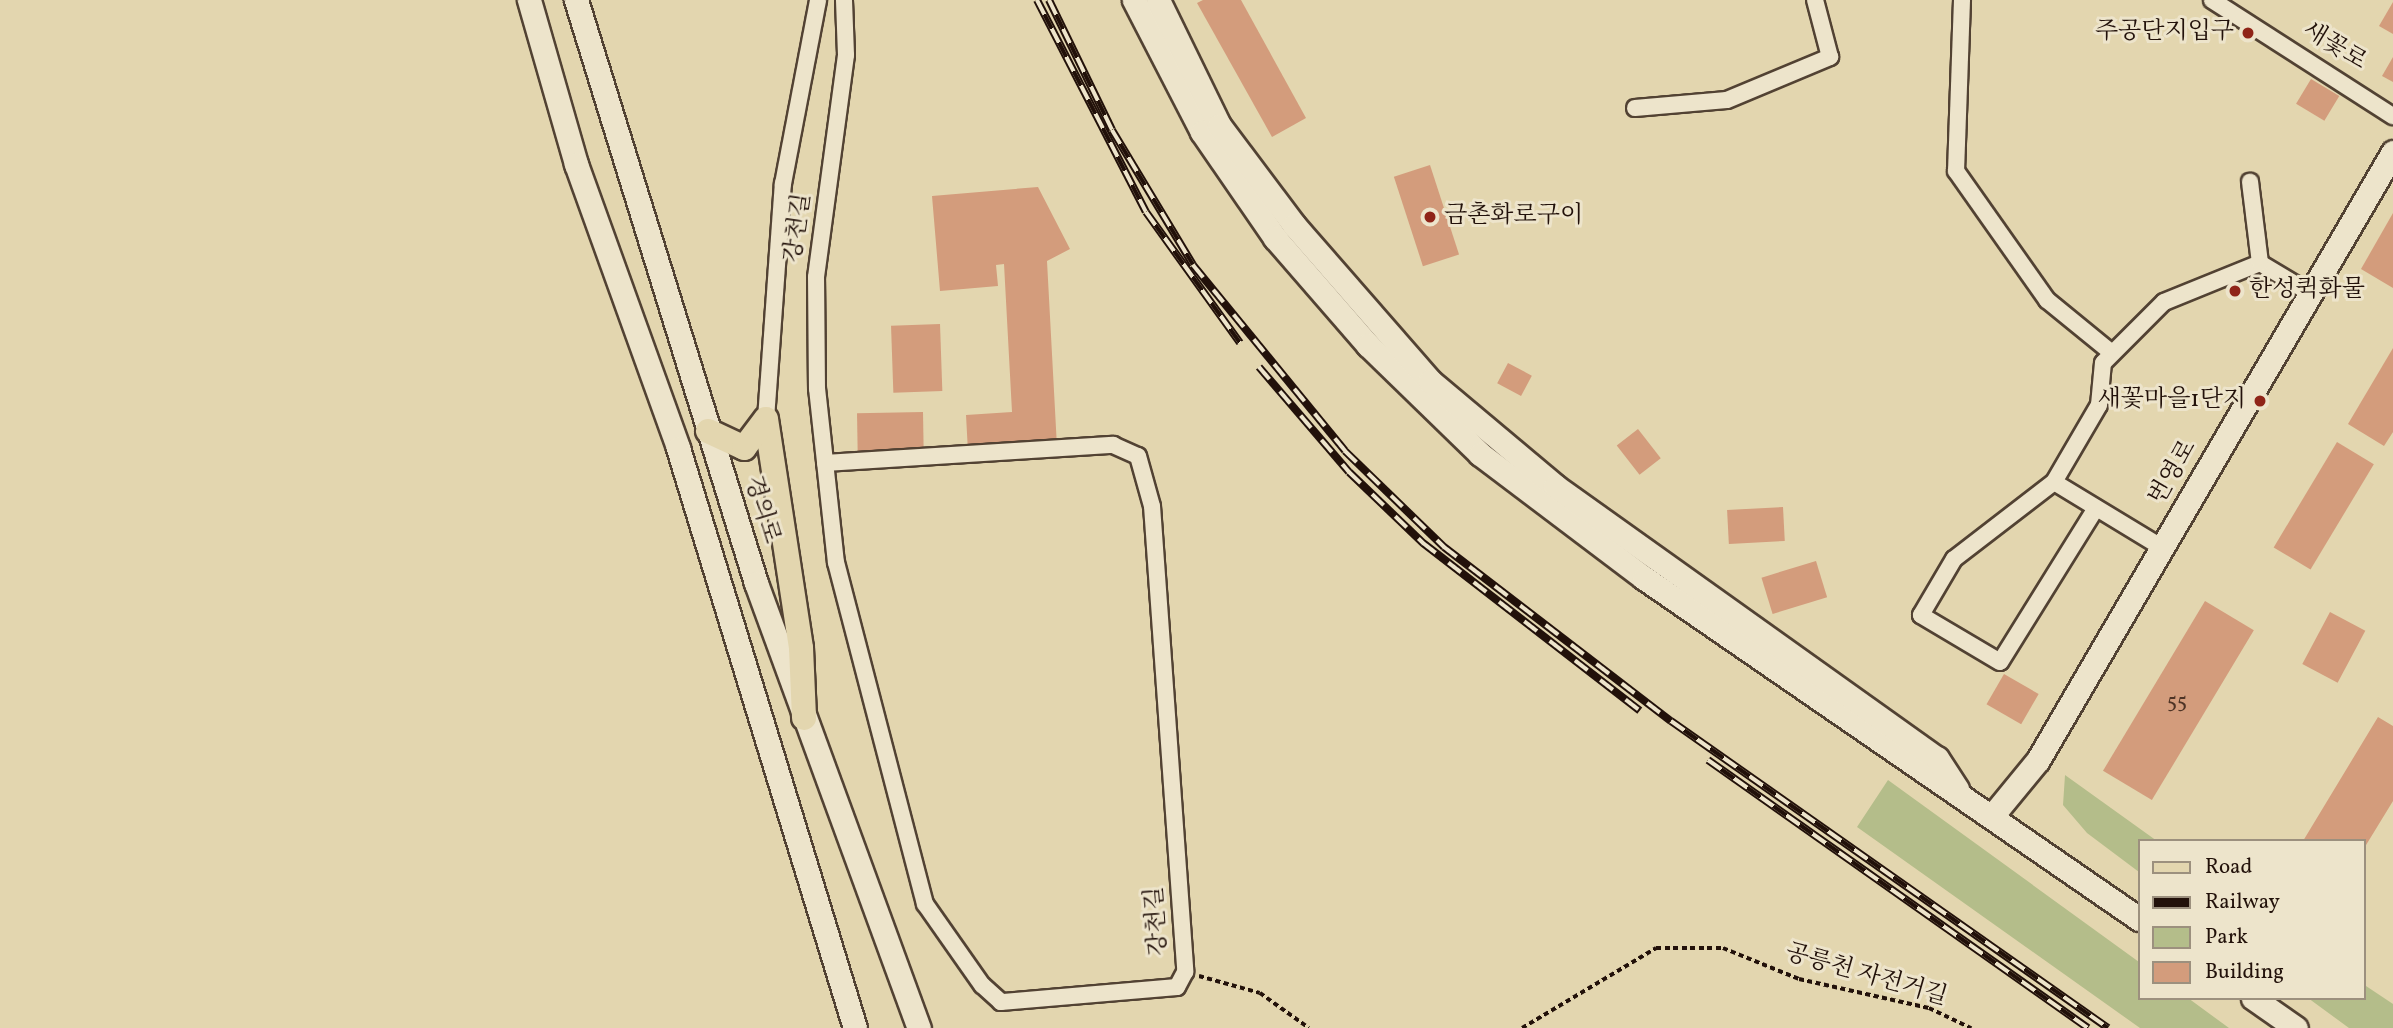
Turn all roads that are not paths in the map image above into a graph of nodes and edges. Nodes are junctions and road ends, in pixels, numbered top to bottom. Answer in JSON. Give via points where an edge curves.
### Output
{"nodes":[{"id":1,"x":529,"y":0,"type":"edge"},
{"id":2,"x":576,"y":0,"type":"edge"},
{"id":3,"x":818,"y":0,"type":"edge"},
{"id":4,"x":844,"y":0,"type":"edge"},
{"id":5,"x":1134,"y":0,"type":"edge"},
{"id":6,"x":1158,"y":0,"type":"edge"},
{"id":7,"x":1815,"y":0,"type":"edge"},
{"id":8,"x":1962,"y":0,"type":"edge"},
{"id":9,"x":2212,"y":0,"type":"edge"},
{"id":10,"x":1635,"y":108,"type":"dead end"},
{"id":11,"x":2393,"y":116,"type":"edge"},
{"id":12,"x":2393,"y":152,"type":"edge"},
{"id":13,"x":2249,"y":182,"type":"dead end"},
{"id":14,"x":2260,"y":263,"type":"junction"},
{"id":15,"x":2310,"y":293,"type":"junction"},
{"id":16,"x":2112,"y":353,"type":"junction"},
{"id":17,"x":766,"y":419,"type":"junction"},
{"id":18,"x":708,"y":431,"type":"junction"},
{"id":19,"x":825,"y":463,"type":"junction"},
{"id":20,"x":2054,"y":482,"type":"junction"},
{"id":21,"x":2096,"y":508,"type":"junction"},
{"id":22,"x":2161,"y":547,"type":"junction"},
{"id":23,"x":803,"y":718,"type":"junction"},
{"id":24,"x":1961,"y":794,"type":"junction"},
{"id":25,"x":1992,"y":816,"type":"junction"},
{"id":26,"x":2138,"y":918,"type":"edge"},
{"id":27,"x":2256,"y":1000,"type":"edge"},
{"id":28,"x":917,"y":1025,"type":"edge"},
{"id":29,"x":855,"y":1028,"type":"edge"},
{"id":30,"x":2296,"y":1028,"type":"edge"}],
"edges":[{"from":1,"to":29,"type":"street","via":[[576,164],[678,448]]},
{"from":2,"to":18,"type":"street","name":"경의로"},
{"from":3,"to":17,"type":"street","via":[[783,184]]},
{"from":4,"to":19,"type":"street","name":"강천길","via":[[846,55],[816,277],[817,389]]},
{"from":5,"to":24,"type":"street","via":[[1202,132],[1275,238],[1416,393],[1530,494]]},
{"from":6,"to":24,"type":"street","via":[[1219,125],[1294,225],[1430,381],[1555,486],[1937,758]]},
{"from":7,"to":10,"type":"street","via":[[1830,57],[1727,100]]},
{"from":8,"to":16,"type":"street","via":[[1956,171],[2047,300]]},
{"from":9,"to":11,"type":"street","name":"새꽃로"},
{"from":12,"to":15,"type":"street","name":"번영로"},
{"from":13,"to":14,"type":"street"},
{"from":14,"to":15,"type":"street"},
{"from":14,"to":16,"type":"street","via":[[2164,302]]},
{"from":15,"to":22,"type":"street","name":"번영로"},
{"from":16,"to":20,"type":"street","via":[[2103,363],[2099,405]]},
{"from":17,"to":18,"type":"main road","via":[[744,448]]},
{"from":17,"to":23,"type":"main road","via":[[801,648]]},
{"from":18,"to":23,"type":"street","name":"경의로"},
{"from":19,"to":19,"type":"street","name":"강천길","via":[[836,563],[925,904],[982,985],[1001,1002],[1178,987],[1185,972],[1152,506],[1138,456],[1113,445]]},
{"from":20,"to":21,"type":"street"},
{"from":20,"to":21,"type":"street","via":[[1954,559],[1921,615],[2000,662]]},
{"from":21,"to":22,"type":"street"},
{"from":22,"to":25,"type":"street","name":"번영로","via":[[2038,760]]},
{"from":23,"to":28,"type":"street","name":"경의로"},
{"from":24,"to":25,"type":"street"},
{"from":25,"to":26,"type":"street"},
{"from":27,"to":30,"type":"street"}]}
